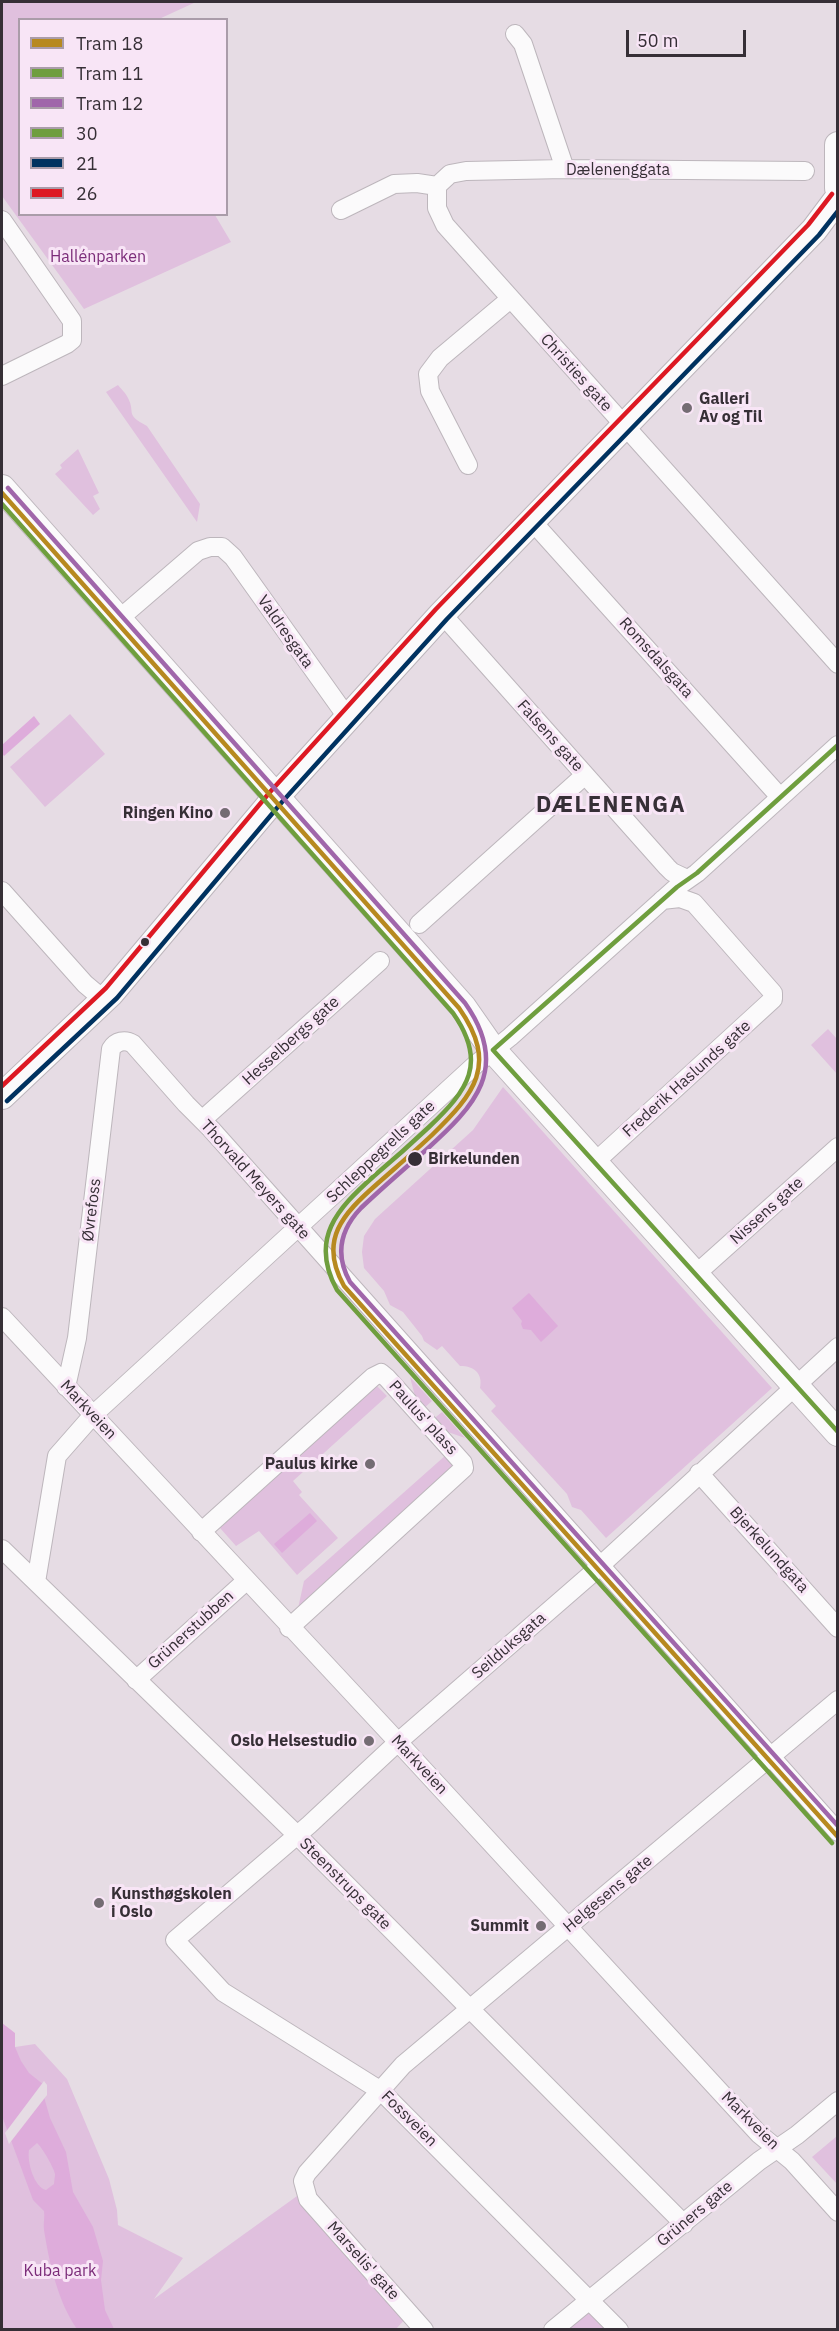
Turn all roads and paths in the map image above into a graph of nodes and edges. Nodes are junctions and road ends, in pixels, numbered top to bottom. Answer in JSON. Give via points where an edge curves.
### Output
{"nodes":[{"id":1,"x":515,"y":34,"type":"dead end"},
{"id":2,"x":837,"y":145,"type":"edge"},
{"id":3,"x":565,"y":169,"type":"junction"},
{"id":4,"x":805,"y":171,"type":"dead end"},
{"id":5,"x":437,"y":186,"type":"junction"},
{"id":6,"x":837,"y":188,"type":"edge"},
{"id":7,"x":837,"y":198,"type":"edge"},
{"id":8,"x":341,"y":210,"type":"dead end"},
{"id":9,"x":2,"y":220,"type":"edge"},
{"id":10,"x":509,"y":300,"type":"junction"},
{"id":11,"x":2,"y":376,"type":"edge"},
{"id":12,"x":623,"y":425,"type":"junction"},
{"id":13,"x":468,"y":465,"type":"dead end"},
{"id":14,"x":2,"y":488,"type":"edge"},
{"id":15,"x":531,"y":520,"type":"junction"},
{"id":16,"x":442,"y":614,"type":"junction"},
{"id":17,"x":118,"y":619,"type":"junction"},
{"id":18,"x":837,"y":664,"type":"edge"},
{"id":19,"x":347,"y":717,"type":"junction"},
{"id":20,"x":837,"y":745,"type":"edge"},
{"id":21,"x":585,"y":775,"type":"junction"},
{"id":22,"x":276,"y":796,"type":"junction"},
{"id":23,"x":780,"y":797,"type":"junction"},
{"id":24,"x":687,"y":879,"type":"junction"},
{"id":25,"x":2,"y":891,"type":"edge"},
{"id":26,"x":662,"y":900,"type":"junction"},
{"id":27,"x":419,"y":924,"type":"dead end"},
{"id":28,"x":380,"y":961,"type":"dead end"},
{"id":29,"x":104,"y":1000,"type":"junction"},
{"id":30,"x":126,"y":1041,"type":"joint"},
{"id":31,"x":493,"y":1050,"type":"junction"},
{"id":32,"x":2,"y":1096,"type":"edge"},
{"id":33,"x":202,"y":1120,"type":"junction"},
{"id":34,"x":837,"y":1147,"type":"edge"},
{"id":35,"x":595,"y":1162,"type":"junction"},
{"id":36,"x":298,"y":1228,"type":"junction"},
{"id":37,"x":696,"y":1274,"type":"junction"},
{"id":38,"x":2,"y":1317,"type":"edge"},
{"id":39,"x":837,"y":1347,"type":"edge"},
{"id":40,"x":795,"y":1386,"type":"junction"},
{"id":41,"x":66,"y":1387,"type":"junction"},
{"id":42,"x":93,"y":1415,"type":"junction"},
{"id":43,"x":837,"y":1433,"type":"edge"},
{"id":44,"x":699,"y":1473,"type":"junction"},
{"id":45,"x":201,"y":1532,"type":"junction"},
{"id":46,"x":2,"y":1549,"type":"edge"},
{"id":47,"x":599,"y":1566,"type":"junction"},
{"id":48,"x":246,"y":1581,"type":"junction"},
{"id":49,"x":36,"y":1582,"type":"junction"},
{"id":50,"x":289,"y":1628,"type":"junction"},
{"id":51,"x":837,"y":1628,"type":"edge"},
{"id":52,"x":136,"y":1680,"type":"junction"},
{"id":53,"x":837,"y":1700,"type":"edge"},
{"id":54,"x":398,"y":1742,"type":"junction"},
{"id":55,"x":770,"y":1757,"type":"junction"},
{"id":56,"x":837,"y":1832,"type":"edge"},
{"id":57,"x":297,"y":1835,"type":"junction"},
{"id":58,"x":569,"y":1926,"type":"junction"},
{"id":59,"x":176,"y":1940,"type":"joint"},
{"id":60,"x":471,"y":2009,"type":"junction"},
{"id":61,"x":381,"y":2091,"type":"junction"},
{"id":62,"x":837,"y":2101,"type":"edge"},
{"id":63,"x":776,"y":2148,"type":"junction"},
{"id":64,"x":304,"y":2191,"type":"joint"},
{"id":65,"x":837,"y":2212,"type":"edge"},
{"id":66,"x":684,"y":2224,"type":"junction"},
{"id":67,"x":590,"y":2300,"type":"junction"},
{"id":68,"x":424,"y":2330,"type":"edge"},
{"id":69,"x":553,"y":2330,"type":"edge"},
{"id":70,"x":620,"y":2330,"type":"edge"}],
"edges":[{"from":1,"to":3,"type":"street","via":[[523,44]]},
{"from":2,"to":6,"type":"street"},
{"from":3,"to":4,"type":"street","name":"Dælenenggata"},
{"from":3,"to":5,"type":"street","name":"Dælenenggata","via":[[456,171]]},
{"from":5,"to":8,"type":"street","via":[[394,184]]},
{"from":5,"to":10,"type":"street","name":"Christies gate","via":[[439,217]]},
{"from":7,"to":12,"type":"street","via":[[814,230]]},
{"from":9,"to":11,"type":"street","via":[[72,321],[72,340],[67,344]]},
{"from":10,"to":12,"type":"street","name":"Christies gate"},
{"from":10,"to":13,"type":"street","via":[[440,358],[428,374],[430,391]]},
{"from":12,"to":15,"type":"street"},
{"from":12,"to":18,"type":"street","name":"Christies gate"},
{"from":14,"to":17,"type":"street"},
{"from":15,"to":16,"type":"street"},
{"from":15,"to":23,"type":"street","name":"Romsdalsgata"},
{"from":16,"to":19,"type":"street"},
{"from":16,"to":21,"type":"street","name":"Falsens gate"},
{"from":17,"to":19,"type":"street","name":"Valdresgata","via":[[198,552],[222,547]]},
{"from":17,"to":22,"type":"street"},
{"from":19,"to":22,"type":"street"},
{"from":20,"to":23,"type":"street","name":"Schleppegrells gate"},
{"from":21,"to":24,"type":"street","name":"Falsens gate","via":[[667,867]]},
{"from":21,"to":27,"type":"street"},
{"from":22,"to":29,"type":"street"},
{"from":22,"to":31,"type":"street","via":[[462,1007]]},
{"from":23,"to":24,"type":"street","name":"Schleppegrells gate"},
{"from":24,"to":26,"type":"street","name":"Schleppegrells gate"},
{"from":25,"to":29,"type":"street"},
{"from":26,"to":31,"type":"street","name":"Schleppegrells gate"},
{"from":26,"to":35,"type":"street","name":"Frederik Haslunds gate","via":[[680,898],[694,903],[773,993],[773,999]]},
{"from":28,"to":33,"type":"street","name":"Hesselbergs gate"},
{"from":29,"to":32,"type":"street"},
{"from":30,"to":33,"type":"street","name":"Thorvald Meyers gate"},
{"from":30,"to":41,"type":"street","name":"Øvrefoss","via":[[111,1049],[77,1338]]},
{"from":31,"to":35,"type":"street"},
{"from":31,"to":36,"type":"street","name":"Schleppegrells gate"},
{"from":33,"to":36,"type":"street","name":"Thorvald Meyers gate"},
{"from":34,"to":37,"type":"street","name":"Nissens gate"},
{"from":35,"to":37,"type":"street"},
{"from":36,"to":42,"type":"street","name":"Schleppegrells gate"},
{"from":36,"to":47,"type":"street","name":"Thorvald Meyers gate"},
{"from":37,"to":40,"type":"street"},
{"from":38,"to":41,"type":"street","name":"Markveien"},
{"from":39,"to":40,"type":"street","name":"Seilduksgata"},
{"from":40,"to":43,"type":"street"},
{"from":40,"to":44,"type":"street","name":"Seilduksgata"},
{"from":41,"to":42,"type":"street","name":"Markveien"},
{"from":42,"to":45,"type":"street","name":"Markveien"},
{"from":42,"to":49,"type":"street","name":"Schleppegrells gate","via":[[57,1456]]},
{"from":44,"to":47,"type":"street","name":"Seilduksgata"},
{"from":44,"to":51,"type":"street","name":"Bjerkelundgata"},
{"from":45,"to":48,"type":"street","name":"Markveien"},
{"from":45,"to":50,"type":"street","name":"Paulus' plass","via":[[373,1377],[381,1373],[387,1378],[464,1468]]},
{"from":46,"to":49,"type":"street","name":"Steenstrups gate"},
{"from":47,"to":54,"type":"street","name":"Seilduksgata"},
{"from":47,"to":55,"type":"street","name":"Thorvald Meyers gate"},
{"from":48,"to":50,"type":"street","name":"Markveien"},
{"from":48,"to":52,"type":"street","name":"Grünerstubben"},
{"from":49,"to":52,"type":"street","name":"Steenstrups gate"},
{"from":50,"to":54,"type":"street","name":"Markveien"},
{"from":52,"to":57,"type":"street","name":"Steenstrups gate"},
{"from":53,"to":55,"type":"street","name":"Helgesens gate"},
{"from":54,"to":57,"type":"street","name":"Seilduksgata"},
{"from":54,"to":58,"type":"street","name":"Markveien"},
{"from":55,"to":56,"type":"street","name":"Thorvald Meyers gate"},
{"from":55,"to":58,"type":"street","name":"Helgesens gate"},
{"from":57,"to":59,"type":"street","name":"Seilduksgata"},
{"from":57,"to":60,"type":"street","name":"Steenstrups gate"},
{"from":58,"to":60,"type":"street","name":"Helgesens gate"},
{"from":58,"to":63,"type":"street","name":"Markveien"},
{"from":59,"to":61,"type":"street","name":"Fossveien","via":[[223,1992]]},
{"from":60,"to":61,"type":"street","name":"Helgesens gate","via":[[403,2065]]},
{"from":60,"to":66,"type":"street","name":"Steenstrups gate"},
{"from":61,"to":64,"type":"street","name":"Helgesens gate","via":[[308,2173],[303,2181]]},
{"from":61,"to":67,"type":"street","name":"Fossveien"},
{"from":62,"to":63,"type":"street","name":"Grüners gate"},
{"from":63,"to":65,"type":"street","name":"Markveien"},
{"from":63,"to":66,"type":"street","name":"Grüners gate"},
{"from":64,"to":68,"type":"street","name":"Marselis' gate"},
{"from":66,"to":67,"type":"street","name":"Grüners gate"},
{"from":67,"to":69,"type":"street","name":"Grüners gate"},
{"from":67,"to":70,"type":"street","name":"Fossveien"}]}
